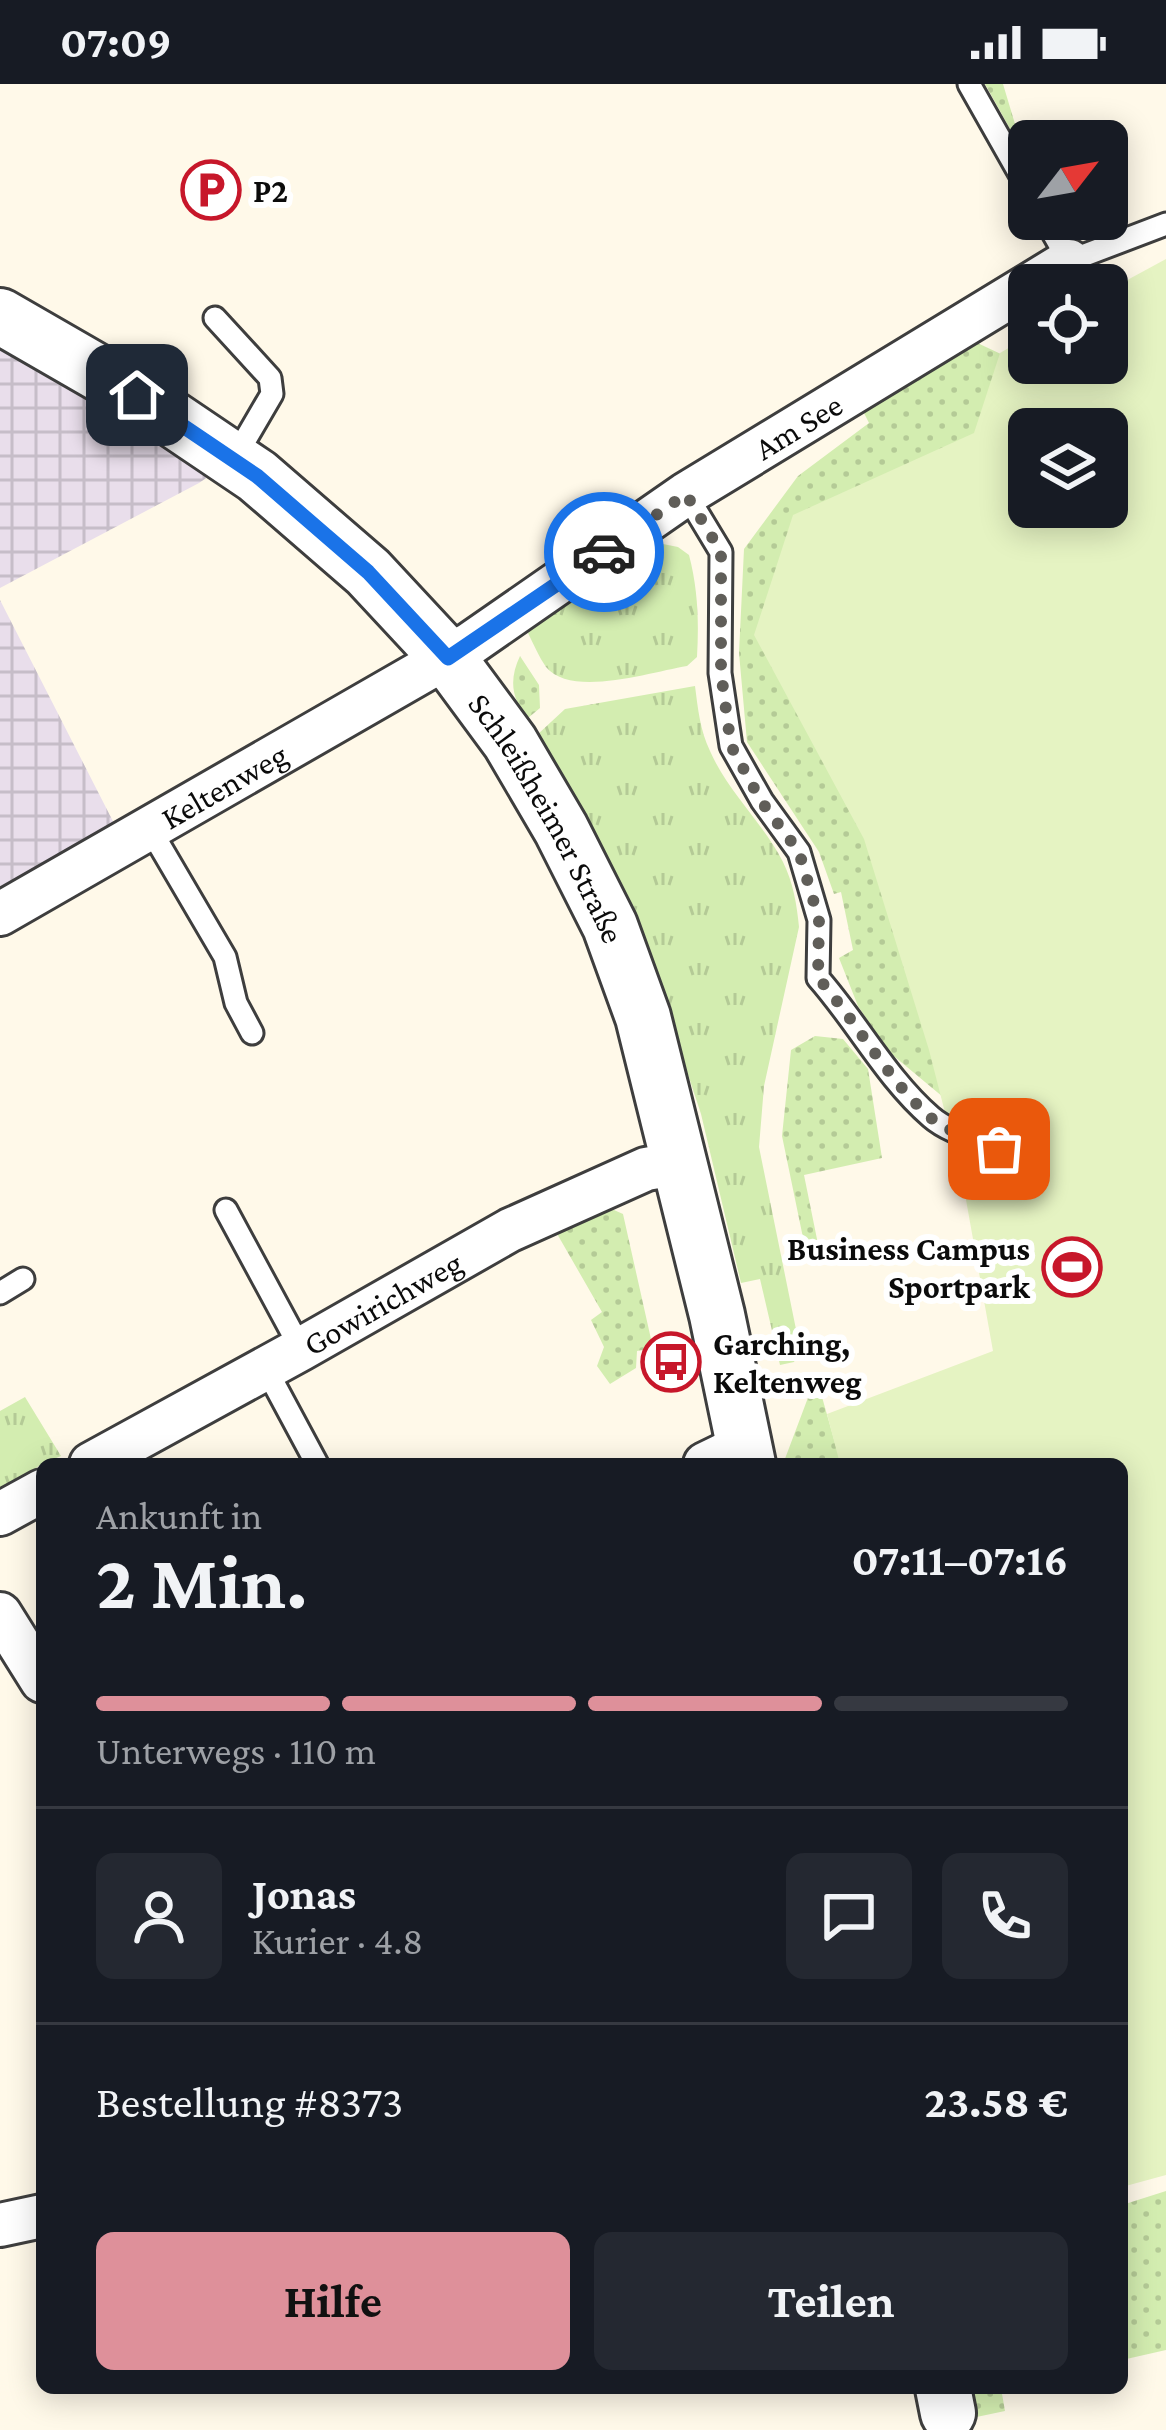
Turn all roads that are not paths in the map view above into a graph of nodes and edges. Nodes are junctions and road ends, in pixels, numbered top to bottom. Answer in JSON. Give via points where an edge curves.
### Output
{"nodes":[{"id":1,"x":969,"y":84,"type":"edge"},
{"id":2,"x":1008,"y":153,"type":"edge"},
{"id":3,"x":1166,"y":224,"type":"edge"},
{"id":4,"x":1057,"y":240,"type":"edge"},
{"id":5,"x":1069,"y":261,"type":"junction"},
{"id":6,"x":0,"y":316,"type":"edge"},
{"id":7,"x":215,"y":318,"type":"dead end"},
{"id":8,"x":233,"y":460,"type":"junction"},
{"id":9,"x":686,"y":494,"type":"junction"},
{"id":10,"x":448,"y":658,"type":"junction"},
{"id":11,"x":150,"y":829,"type":"junction"},
{"id":12,"x":0,"y":914,"type":"edge"},
{"id":13,"x":252,"y":1033,"type":"dead end"},
{"id":14,"x":999,"y":1149,"type":"dead end"},
{"id":15,"x":680,"y":1163,"type":"junction"},
{"id":16,"x":226,"y":1210,"type":"dead end"},
{"id":17,"x":23,"y":1280,"type":"dead end"},
{"id":18,"x":0,"y":1293,"type":"edge"},
{"id":19,"x":284,"y":1359,"type":"junction"},
{"id":20,"x":102,"y":1458,"type":"edge"},
{"id":21,"x":314,"y":1458,"type":"edge"},
{"id":22,"x":732,"y":1458,"type":"edge"},
{"id":23,"x":36,"y":1494,"type":"edge"},
{"id":24,"x":0,"y":1514,"type":"edge"},
{"id":25,"x":0,"y":1614,"type":"edge"},
{"id":26,"x":36,"y":1671,"type":"edge"},
{"id":27,"x":36,"y":2217,"type":"edge"},
{"id":28,"x":0,"y":2225,"type":"edge"}],
"edges":[{"from":1,"to":2,"type":"lane"},
{"from":3,"to":5,"type":"lane","name":"Am See"},
{"from":4,"to":5,"type":"lane"},
{"from":5,"to":9,"type":"street","name":"Am See"},
{"from":6,"to":8,"type":"street","name":"Schleißheimer Straße"},
{"from":7,"to":8,"type":"lane","via":[[271,378],[272,394]]},
{"from":8,"to":10,"type":"street","name":"Schleißheimer Straße","via":[[368,572]]},
{"from":9,"to":10,"type":"street","name":"Am See"},
{"from":9,"to":14,"type":"lane","via":[[721,552],[721,673],[731,746],[799,852],[819,920],[818,978],[934,1121]]},
{"from":10,"to":11,"type":"street","name":"Keltenweg"},
{"from":10,"to":15,"type":"street","name":"Schleißheimer Straße","via":[[510,742],[610,926]]},
{"from":11,"to":12,"type":"street","name":"Keltenweg"},
{"from":11,"to":13,"type":"lane","via":[[225,957]]},
{"from":15,"to":19,"type":"street","name":"Gowirichweg","via":[[646,1169],[510,1230]]},
{"from":15,"to":22,"type":"street","name":"Schleißheimer Straße"},
{"from":16,"to":19,"type":"lane"},
{"from":17,"to":18,"type":"lane"},
{"from":19,"to":20,"type":"street","name":"Gowirichweg"},
{"from":19,"to":21,"type":"lane"},
{"from":23,"to":24,"type":"street"},
{"from":25,"to":26,"type":"street"},
{"from":27,"to":28,"type":"street"}]}
